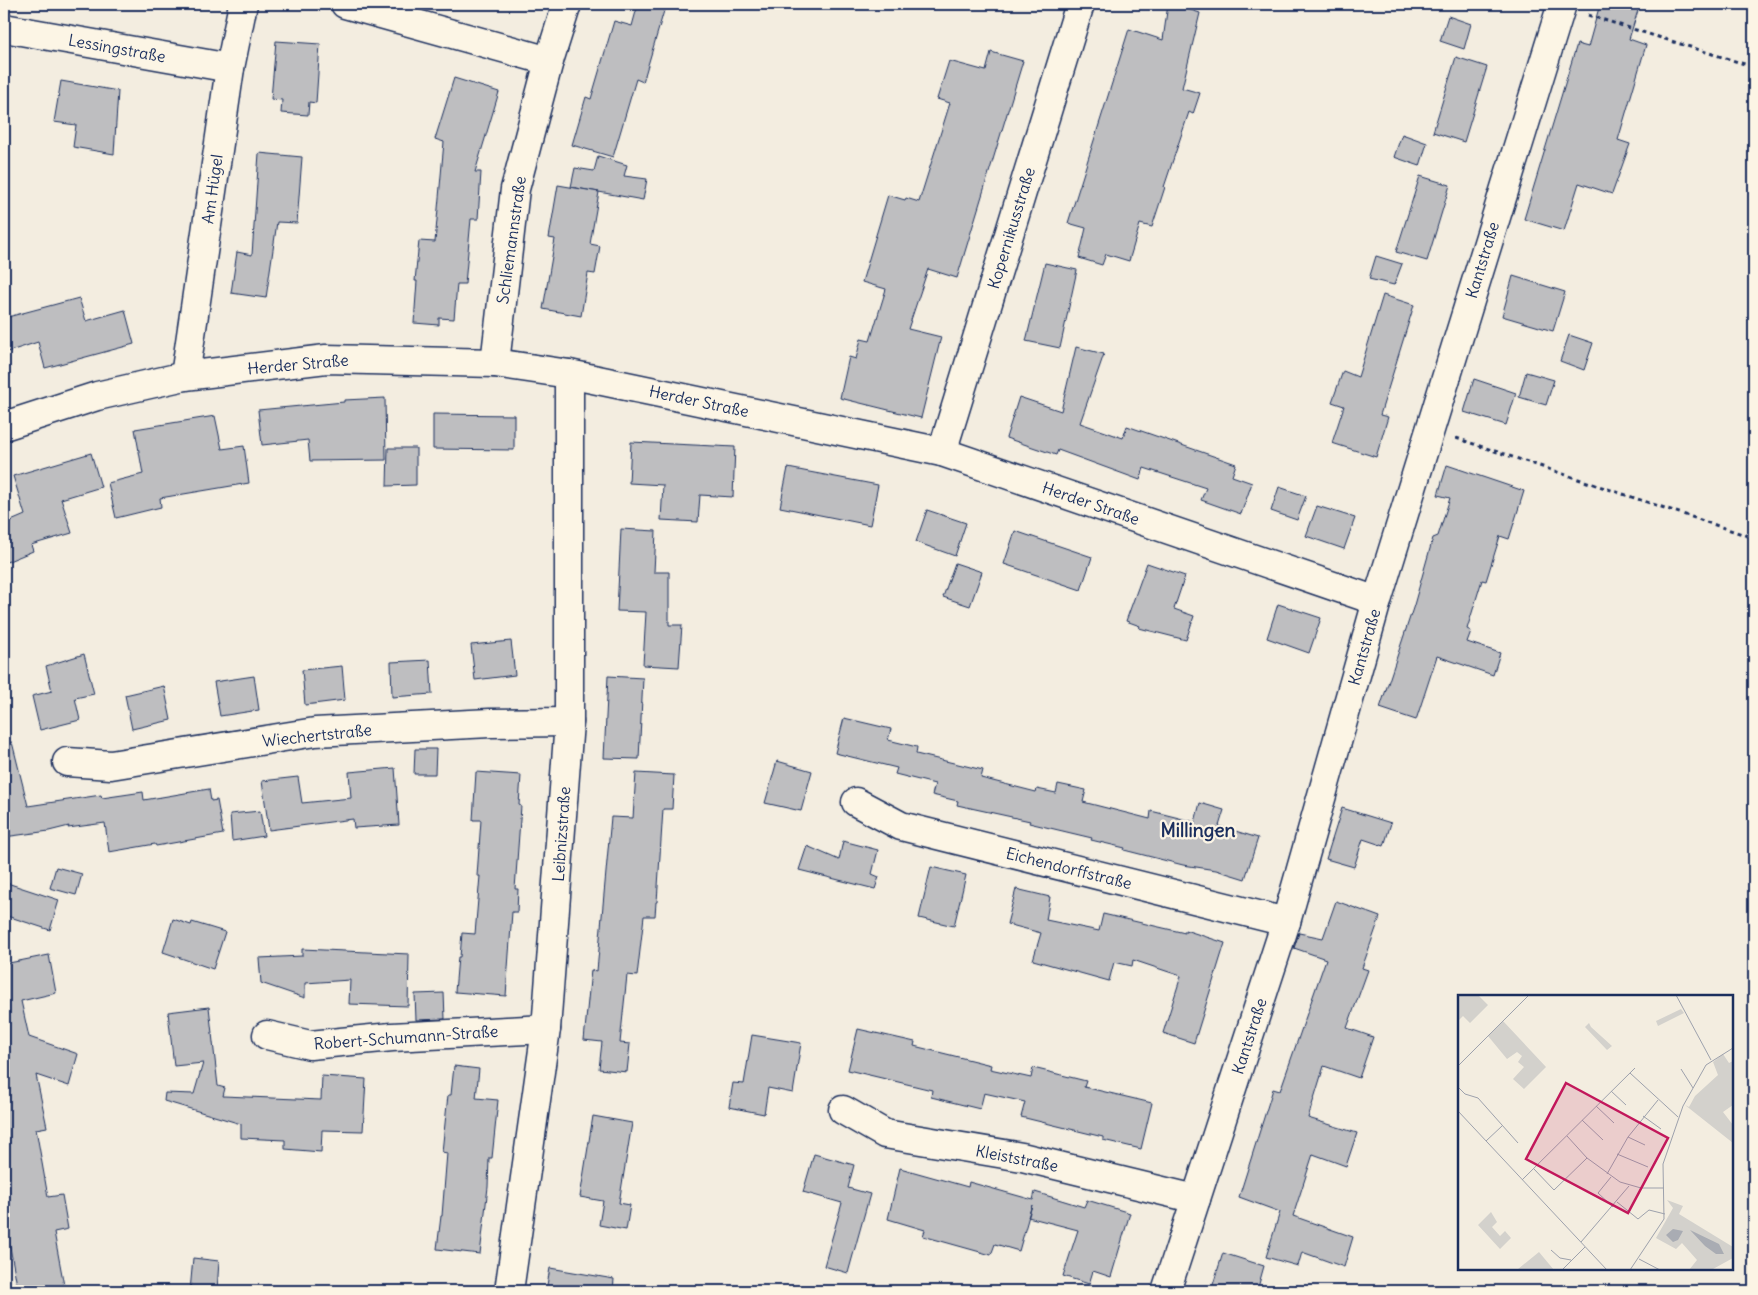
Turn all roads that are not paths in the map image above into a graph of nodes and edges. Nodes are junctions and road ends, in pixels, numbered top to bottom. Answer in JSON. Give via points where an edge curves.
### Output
{"nodes":[{"id":1,"x":243,"y":4,"type":"edge"},
{"id":2,"x":345,"y":4,"type":"edge"},
{"id":3,"x":567,"y":4,"type":"edge"},
{"id":4,"x":1080,"y":4,"type":"edge"},
{"id":5,"x":1562,"y":5,"type":"edge"},
{"id":6,"x":4,"y":28,"type":"edge"},
{"id":7,"x":549,"y":61,"type":"junction"},
{"id":8,"x":230,"y":68,"type":"junction"},
{"id":9,"x":495,"y":363,"type":"junction"},
{"id":10,"x":568,"y":374,"type":"junction"},
{"id":11,"x":185,"y":376,"type":"junction"},
{"id":12,"x":4,"y":426,"type":"edge"},
{"id":13,"x":942,"y":452,"type":"junction"},
{"id":14,"x":1377,"y":601,"type":"junction"},
{"id":15,"x":569,"y":722,"type":"junction"},
{"id":16,"x":66,"y":762,"type":"dead end"},
{"id":17,"x":856,"y":802,"type":"dead end"},
{"id":18,"x":1286,"y":922,"type":"junction"},
{"id":19,"x":546,"y":1029,"type":"junction"},
{"id":20,"x":267,"y":1035,"type":"dead end"},
{"id":21,"x":843,"y":1110,"type":"dead end"},
{"id":22,"x":1196,"y":1199,"type":"junction"},
{"id":23,"x":509,"y":1291,"type":"edge"},
{"id":24,"x":1166,"y":1291,"type":"edge"}],
"edges":[{"from":1,"to":8,"type":"street","name":"Am Hügel"},
{"from":2,"to":7,"type":"street"},
{"from":3,"to":7,"type":"street","name":"Schliemannstraße"},
{"from":4,"to":13,"type":"street","name":"Kopernikusstraße"},
{"from":5,"to":14,"type":"street","name":"Kantstraße"},
{"from":6,"to":8,"type":"street","name":"Lessingstraße"},
{"from":7,"to":9,"type":"street","name":"Schliemannstraße","via":[[516,189]]},
{"from":8,"to":11,"type":"street","name":"Am Hügel"},
{"from":9,"to":10,"type":"street","name":"Herder Straße"},
{"from":9,"to":11,"type":"street","name":"Herder Straße","via":[[326,359]]},
{"from":10,"to":13,"type":"street","name":"Herder Straße"},
{"from":10,"to":15,"type":"street","name":"Leibnizstraße"},
{"from":11,"to":12,"type":"street","name":"Herder Straße","via":[[97,396]]},
{"from":13,"to":14,"type":"street","name":"Herder Straße"},
{"from":14,"to":18,"type":"street","name":"Kantstraße"},
{"from":15,"to":16,"type":"street","name":"Wiechertstraße","via":[[315,732],[111,765]]},
{"from":15,"to":19,"type":"street","name":"Leibnizstraße"},
{"from":17,"to":18,"type":"street","name":"Eichendorffstraße","via":[[901,826]]},
{"from":18,"to":22,"type":"street","name":"Kantstraße"},
{"from":19,"to":20,"type":"street","name":"Robert-Schumann-Straße","via":[[310,1045]]},
{"from":19,"to":23,"type":"street","name":"Leibnizstraße"},
{"from":21,"to":22,"type":"street","name":"Kleiststraße","via":[[886,1134],[1022,1157]]},
{"from":22,"to":24,"type":"street","name":"Kantstraße"}]}
